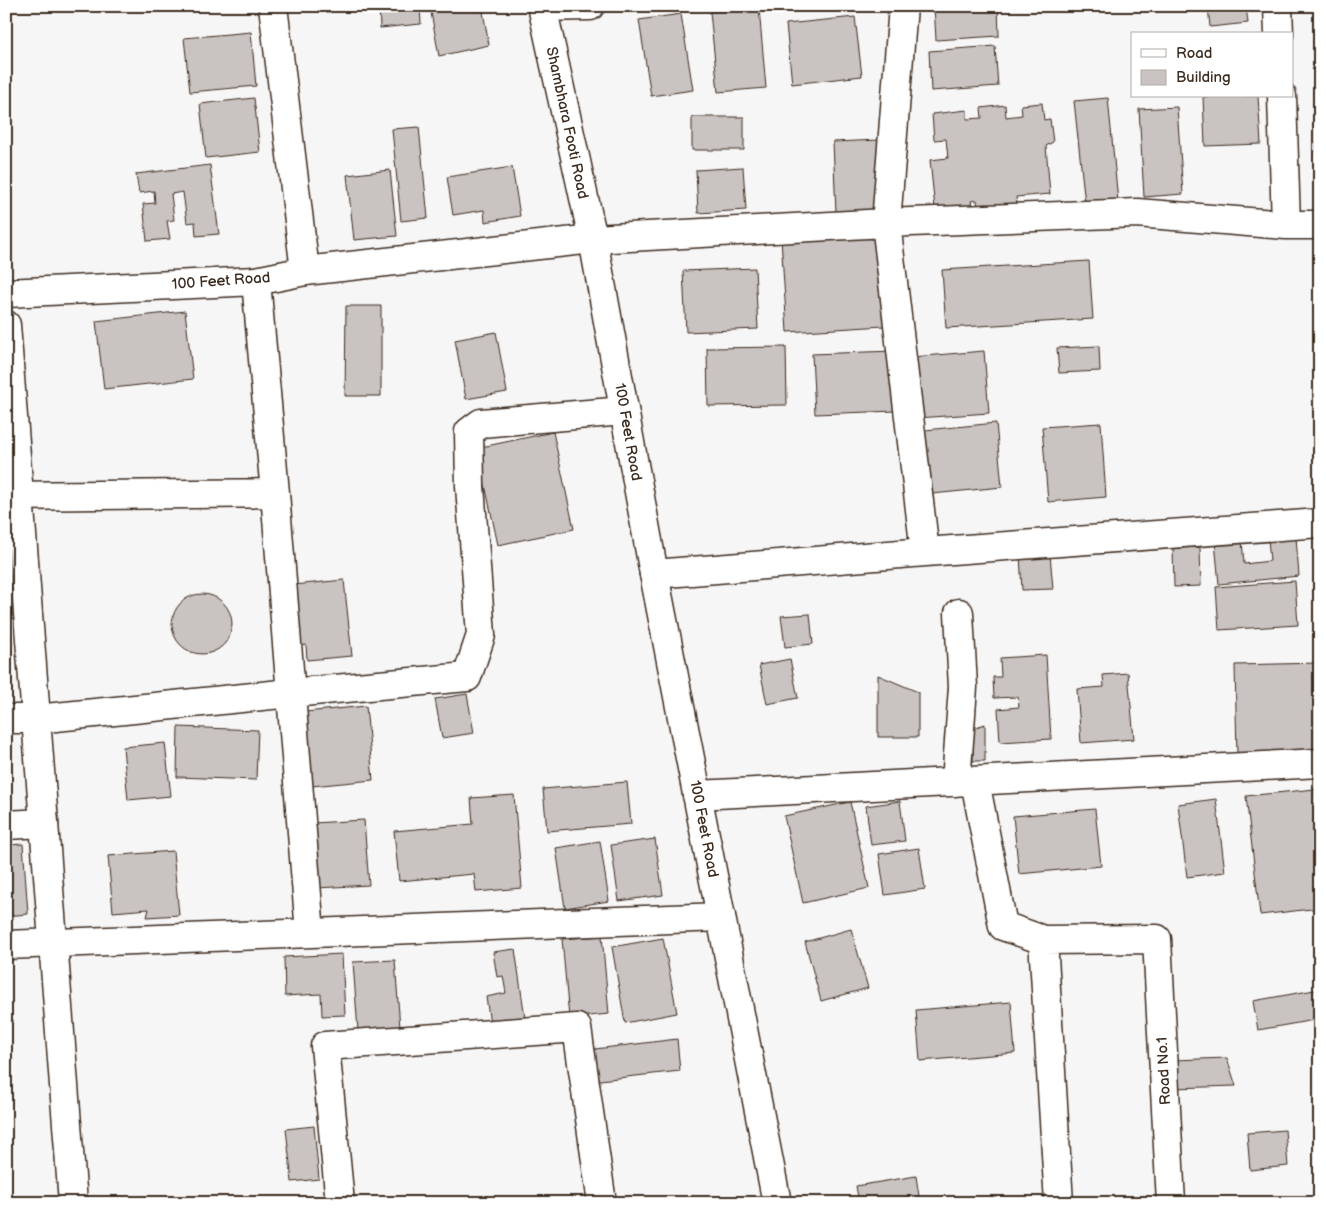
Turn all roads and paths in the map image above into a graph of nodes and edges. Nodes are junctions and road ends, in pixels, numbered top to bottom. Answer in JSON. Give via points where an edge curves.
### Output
{"nodes":[{"id":1,"x":273,"y":6,"type":"edge"},
{"id":2,"x":590,"y":6,"type":"edge"},
{"id":3,"x":903,"y":6,"type":"edge"},
{"id":4,"x":1278,"y":6,"type":"edge"},
{"id":5,"x":542,"y":7,"type":"edge"},
{"id":6,"x":1279,"y":32,"type":"edge"},
{"id":7,"x":1282,"y":98,"type":"edge"},
{"id":8,"x":886,"y":222,"type":"junction"},
{"id":9,"x":1286,"y":225,"type":"junction"},
{"id":10,"x":1320,"y":225,"type":"edge"},
{"id":11,"x":593,"y":239,"type":"junction"},
{"id":12,"x":305,"y":271,"type":"junction"},
{"id":13,"x":256,"y":281,"type":"junction"},
{"id":14,"x":6,"y":293,"type":"edge"},
{"id":15,"x":6,"y":325,"type":"edge"},
{"id":16,"x":624,"y":411,"type":"junction"},
{"id":17,"x":275,"y":493,"type":"junction"},
{"id":18,"x":13,"y":496,"type":"edge"},
{"id":19,"x":1320,"y":522,"type":"edge"},
{"id":20,"x":925,"y":552,"type":"junction"},
{"id":21,"x":654,"y":574,"type":"junction"},
{"id":22,"x":959,"y":613,"type":"dead end"},
{"id":23,"x":291,"y":693,"type":"junction"},
{"id":24,"x":6,"y":719,"type":"edge"},
{"id":25,"x":36,"y":719,"type":"junction"},
{"id":26,"x":1320,"y":763,"type":"edge"},
{"id":27,"x":966,"y":781,"type":"junction"},
{"id":28,"x":697,"y":795,"type":"junction"},
{"id":29,"x":44,"y":823,"type":"junction"},
{"id":30,"x":6,"y":825,"type":"edge"},
{"id":31,"x":721,"y":917,"type":"junction"},
{"id":32,"x":310,"y":933,"type":"junction"},
{"id":33,"x":1044,"y":940,"type":"junction"},
{"id":34,"x":53,"y":944,"type":"junction"},
{"id":35,"x":6,"y":945,"type":"edge"},
{"id":36,"x":73,"y":1203,"type":"edge"},
{"id":37,"x":340,"y":1203,"type":"edge"},
{"id":38,"x":602,"y":1203,"type":"edge"},
{"id":39,"x":778,"y":1203,"type":"edge"},
{"id":40,"x":1059,"y":1203,"type":"edge"},
{"id":41,"x":1171,"y":1203,"type":"edge"}],
"edges":[{"from":1,"to":12,"type":"street"},
{"from":2,"to":5,"type":"street"},
{"from":3,"to":8,"type":"street"},
{"from":4,"to":6,"type":"street"},
{"from":5,"to":11,"type":"street","name":"Shambhara Footi Road"},
{"from":7,"to":9,"type":"street"},
{"from":8,"to":9,"type":"street","via":[[1137,214]]},
{"from":8,"to":11,"type":"street"},
{"from":8,"to":20,"type":"street"},
{"from":9,"to":10,"type":"street"},
{"from":11,"to":12,"type":"street","name":"100 Feet Road"},
{"from":11,"to":16,"type":"street","name":"100 Feet Road"},
{"from":12,"to":13,"type":"street","name":"100 Feet Road"},
{"from":13,"to":14,"type":"street","name":"100 Feet Road"},
{"from":13,"to":17,"type":"street"},
{"from":15,"to":18,"type":"street"},
{"from":16,"to":21,"type":"street","name":"100 Feet Road"},
{"from":16,"to":23,"type":"street","via":[[481,423],[469,432],[481,635],[467,677]]},
{"from":17,"to":18,"type":"street"},
{"from":17,"to":23,"type":"street"},
{"from":18,"to":25,"type":"street"},
{"from":19,"to":20,"type":"street"},
{"from":20,"to":21,"type":"street"},
{"from":21,"to":28,"type":"street","name":"100 Feet Road"},
{"from":22,"to":27,"type":"street"},
{"from":23,"to":25,"type":"street"},
{"from":23,"to":32,"type":"street"},
{"from":24,"to":25,"type":"street"},
{"from":25,"to":29,"type":"street"},
{"from":26,"to":27,"type":"street"},
{"from":27,"to":28,"type":"street"},
{"from":27,"to":33,"type":"street","via":[[1003,926]]},
{"from":28,"to":31,"type":"street","name":"100 Feet Road"},
{"from":29,"to":30,"type":"street"},
{"from":29,"to":34,"type":"street"},
{"from":31,"to":32,"type":"street"},
{"from":31,"to":39,"type":"street","name":"100 Feet Road"},
{"from":32,"to":34,"type":"street"},
{"from":33,"to":40,"type":"street"},
{"from":33,"to":41,"type":"street","name":"Road No.1","via":[[1157,940]]},
{"from":34,"to":35,"type":"street"},
{"from":34,"to":36,"type":"street"},
{"from":37,"to":38,"type":"street","via":[[326,1046],[577,1028]]}]}
